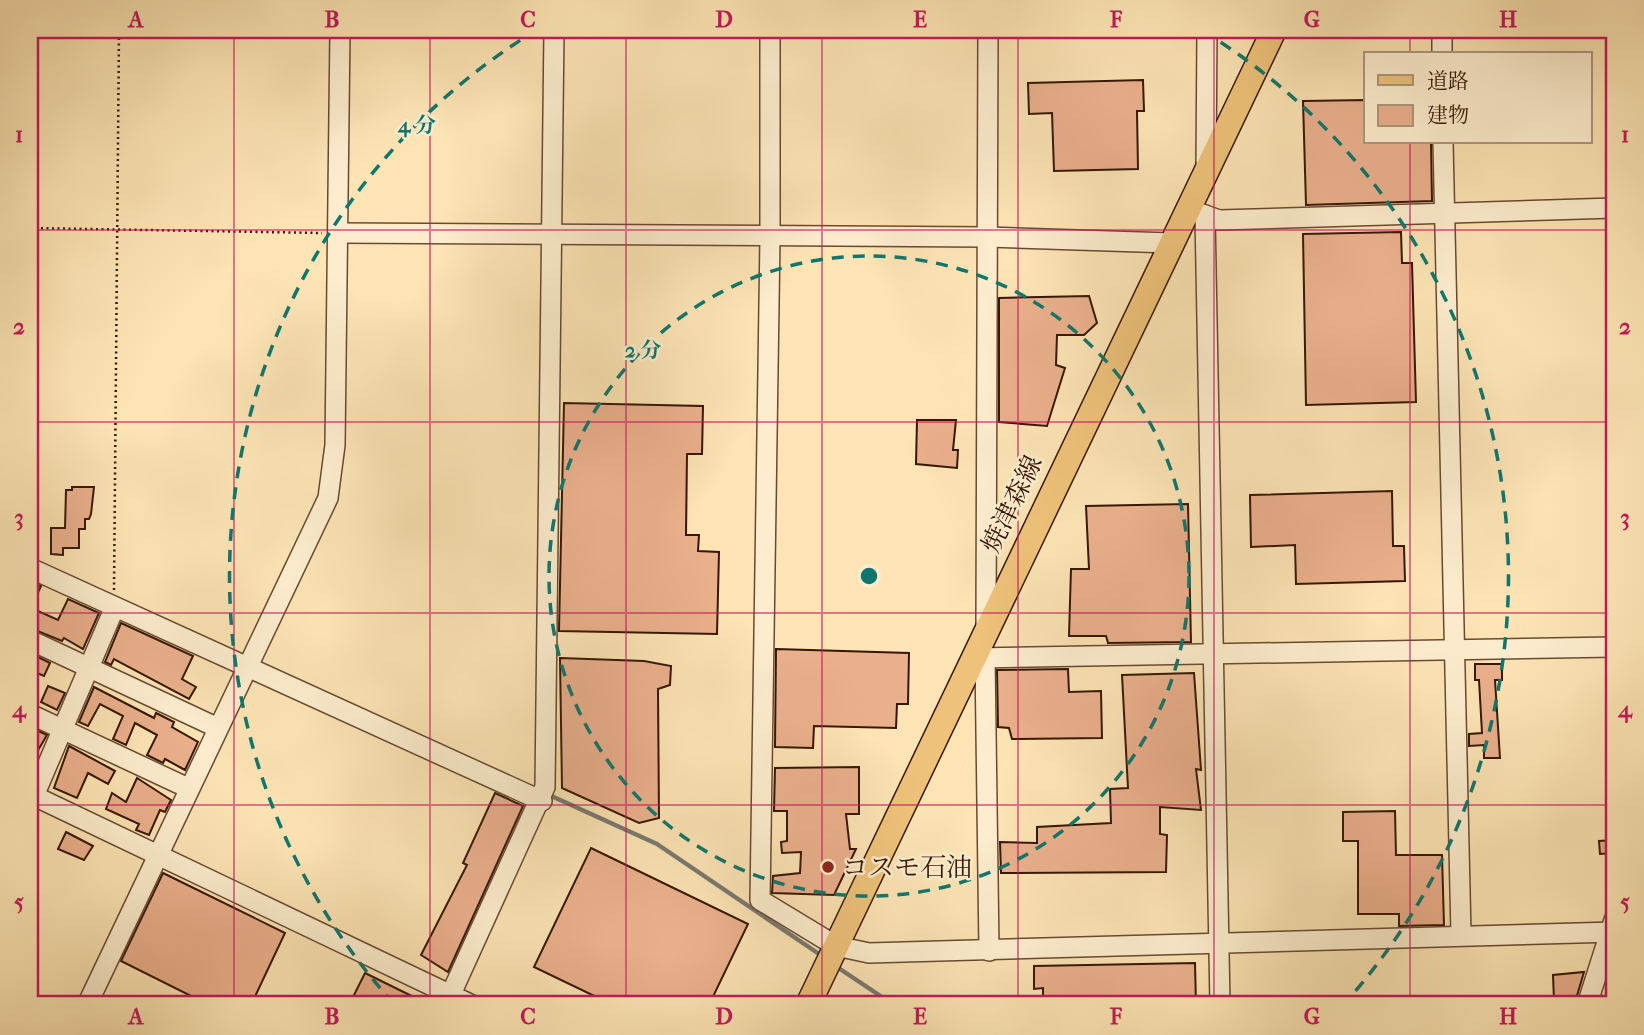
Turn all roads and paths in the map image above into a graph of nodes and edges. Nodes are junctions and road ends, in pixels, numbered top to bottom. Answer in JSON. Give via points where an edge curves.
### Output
{"nodes":[{"id":1,"x":119,"y":30,"type":"edge"},
{"id":2,"x":340,"y":30,"type":"edge"},
{"id":3,"x":554,"y":30,"type":"edge"},
{"id":4,"x":770,"y":30,"type":"edge"},
{"id":5,"x":988,"y":30,"type":"edge"},
{"id":6,"x":1207,"y":30,"type":"edge"},
{"id":7,"x":1274,"y":30,"type":"edge"},
{"id":8,"x":1442,"y":30,"type":"edge"},
{"id":9,"x":1442,"y":52,"type":"edge"},
{"id":10,"x":1443,"y":144,"type":"edge"},
{"id":11,"x":1206,"y":169,"type":"junction"},
{"id":12,"x":1614,"y":208,"type":"edge"},
{"id":13,"x":1444,"y":213,"type":"junction"},
{"id":14,"x":1204,"y":214,"type":"junction"},
{"id":15,"x":30,"y":228,"type":"edge"},
{"id":16,"x":118,"y":230,"type":"junction"},
{"id":17,"x":340,"y":233,"type":"junction"},
{"id":18,"x":551,"y":234,"type":"junction"},
{"id":19,"x":770,"y":237,"type":"junction"},
{"id":20,"x":988,"y":237,"type":"junction"},
{"id":21,"x":1171,"y":243,"type":"junction"},
{"id":22,"x":30,"y":568,"type":"edge"},
{"id":23,"x":114,"y":609,"type":"junction"},
{"id":24,"x":986,"y":627,"type":"junction"},
{"id":25,"x":30,"y":640,"type":"edge"},
{"id":26,"x":1614,"y":647,"type":"edge"},
{"id":27,"x":1454,"y":649,"type":"junction"},
{"id":28,"x":1213,"y":654,"type":"junction"},
{"id":29,"x":979,"y":658,"type":"junction"},
{"id":30,"x":251,"y":659,"type":"junction"},
{"id":31,"x":89,"y":668,"type":"junction"},
{"id":32,"x":30,"y":714,"type":"edge"},
{"id":33,"x":218,"y":728,"type":"junction"},
{"id":34,"x":61,"y":729,"type":"junction"},
{"id":35,"x":188,"y":788,"type":"junction"},
{"id":36,"x":544,"y":794,"type":"junction"},
{"id":37,"x":32,"y":795,"type":"edge"},
{"id":38,"x":156,"y":856,"type":"junction"},
{"id":39,"x":1613,"y":928,"type":"edge"},
{"id":40,"x":1461,"y":935,"type":"junction"},
{"id":41,"x":1218,"y":942,"type":"junction"},
{"id":42,"x":836,"y":946,"type":"junction"},
{"id":43,"x":989,"y":951,"type":"junction"},
{"id":44,"x":449,"y":1000,"type":"edge"},
{"id":45,"x":87,"y":1005,"type":"edge"},
{"id":46,"x":472,"y":1005,"type":"edge"},
{"id":47,"x":808,"y":1005,"type":"edge"},
{"id":48,"x":1220,"y":1005,"type":"edge"},
{"id":49,"x":1587,"y":1005,"type":"edge"}],
"edges":[{"from":1,"to":16,"type":"path"},
{"from":2,"to":17,"type":"street"},
{"from":3,"to":18,"type":"street"},
{"from":4,"to":19,"type":"street"},
{"from":5,"to":20,"type":"street"},
{"from":6,"to":11,"type":"street"},
{"from":7,"to":11,"type":"main road","name":"焼津森線"},
{"from":8,"to":9,"type":"street"},
{"from":10,"to":13,"type":"street"},
{"from":11,"to":14,"type":"main road","name":"焼津森線"},
{"from":12,"to":13,"type":"street"},
{"from":13,"to":14,"type":"street"},
{"from":13,"to":27,"type":"street"},
{"from":14,"to":21,"type":"main road","name":"焼津森線"},
{"from":14,"to":28,"type":"street"},
{"from":15,"to":16,"type":"path"},
{"from":16,"to":17,"type":"path"},
{"from":16,"to":23,"type":"path"},
{"from":17,"to":18,"type":"street"},
{"from":17,"to":30,"type":"street","via":[[335,445],[328,498]]},
{"from":18,"to":19,"type":"street"},
{"from":18,"to":36,"type":"street"},
{"from":19,"to":20,"type":"street"},
{"from":19,"to":42,"type":"street","via":[[760,900]]},
{"from":20,"to":21,"type":"street"},
{"from":20,"to":24,"type":"street"},
{"from":21,"to":24,"type":"main road","name":"焼津森線"},
{"from":22,"to":23,"type":"street"},
{"from":23,"to":30,"type":"street"},
{"from":23,"to":31,"type":"street"},
{"from":24,"to":29,"type":"main road","name":"焼津森線"},
{"from":25,"to":31,"type":"street"},
{"from":26,"to":27,"type":"street"},
{"from":27,"to":28,"type":"street"},
{"from":27,"to":40,"type":"street"},
{"from":28,"to":29,"type":"street"},
{"from":28,"to":41,"type":"street"},
{"from":29,"to":42,"type":"main road","name":"焼津森線"},
{"from":29,"to":43,"type":"street"},
{"from":30,"to":33,"type":"street"},
{"from":30,"to":36,"type":"street"},
{"from":31,"to":33,"type":"street"},
{"from":31,"to":34,"type":"street"},
{"from":32,"to":34,"type":"street"},
{"from":33,"to":35,"type":"street"},
{"from":34,"to":35,"type":"street"},
{"from":34,"to":37,"type":"street"},
{"from":35,"to":38,"type":"street"},
{"from":36,"to":44,"type":"street"},
{"from":37,"to":38,"type":"street"},
{"from":38,"to":44,"type":"street"},
{"from":38,"to":45,"type":"street"},
{"from":39,"to":40,"type":"street"},
{"from":39,"to":49,"type":"street"},
{"from":40,"to":41,"type":"street"},
{"from":41,"to":43,"type":"street"},
{"from":41,"to":48,"type":"street"},
{"from":42,"to":43,"type":"street","via":[[869,953]]},
{"from":42,"to":47,"type":"main road","name":"焼津森線"},
{"from":44,"to":46,"type":"street"}]}
